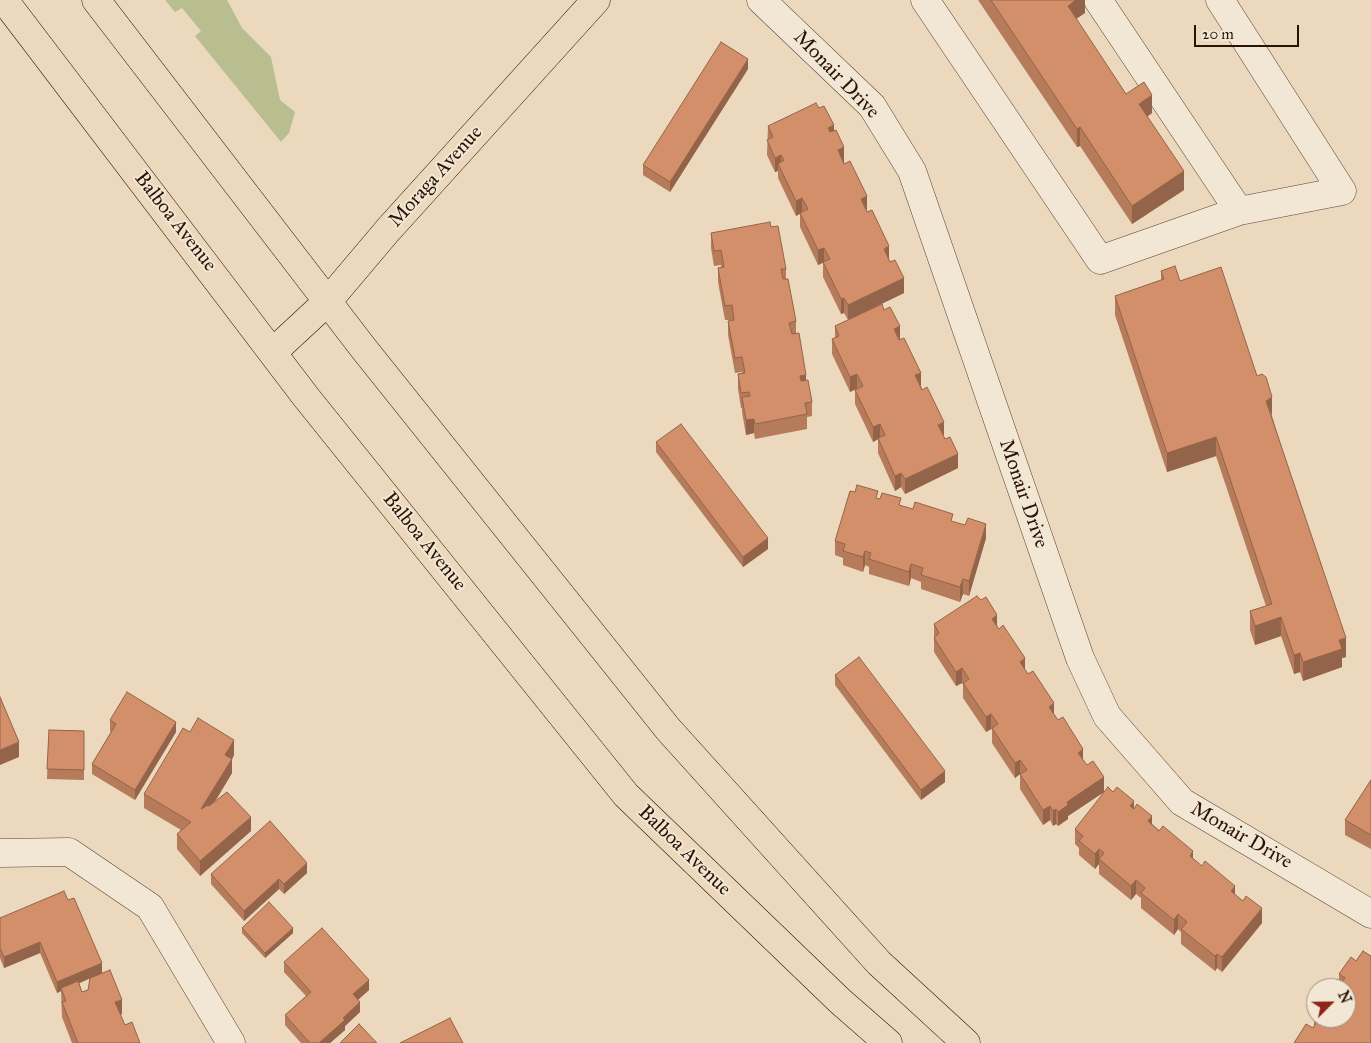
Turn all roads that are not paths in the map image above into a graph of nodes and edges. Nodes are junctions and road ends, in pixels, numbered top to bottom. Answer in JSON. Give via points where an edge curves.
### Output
{"nodes":[{"id":1,"x":4,"y":0,"type":"edge"},
{"id":2,"x":96,"y":0,"type":"edge"},
{"id":3,"x":596,"y":0,"type":"edge"},
{"id":4,"x":761,"y":0,"type":"edge"},
{"id":5,"x":925,"y":0,"type":"edge"},
{"id":6,"x":1098,"y":0,"type":"edge"},
{"id":7,"x":1220,"y":0,"type":"edge"},
{"id":8,"x":1239,"y":211,"type":"junction"},
{"id":9,"x":328,"y":301,"type":"junction"},
{"id":10,"x":273,"y":352,"type":"junction"},
{"id":11,"x":0,"y":853,"type":"edge"},
{"id":12,"x":1371,"y":914,"type":"edge"},
{"id":13,"x":231,"y":1043,"type":"edge"},
{"id":14,"x":888,"y":1043,"type":"edge"},
{"id":15,"x":966,"y":1043,"type":"edge"}],
"edges":[{"from":1,"to":10,"type":"main road","name":"Balboa Avenue"},
{"from":2,"to":9,"type":"main road"},
{"from":3,"to":9,"type":"main road","name":"Moraga Avenue","via":[[394,223]]},
{"from":4,"to":12,"type":"street","name":"Monair Drive","via":[[872,106],[912,171],[1080,658],[1107,716],[1182,802]]},
{"from":5,"to":8,"type":"street","via":[[1100,260]]},
{"from":6,"to":8,"type":"street"},
{"from":7,"to":8,"type":"street","via":[[1342,191]]},
{"from":9,"to":10,"type":"main road","name":"Moraga Avenue"},
{"from":9,"to":15,"type":"main road","via":[[668,729],[879,963]]},
{"from":10,"to":14,"type":"main road","name":"Balboa Avenue","via":[[626,795]]},
{"from":11,"to":13,"type":"street","via":[[69,852],[150,908]]}]}
